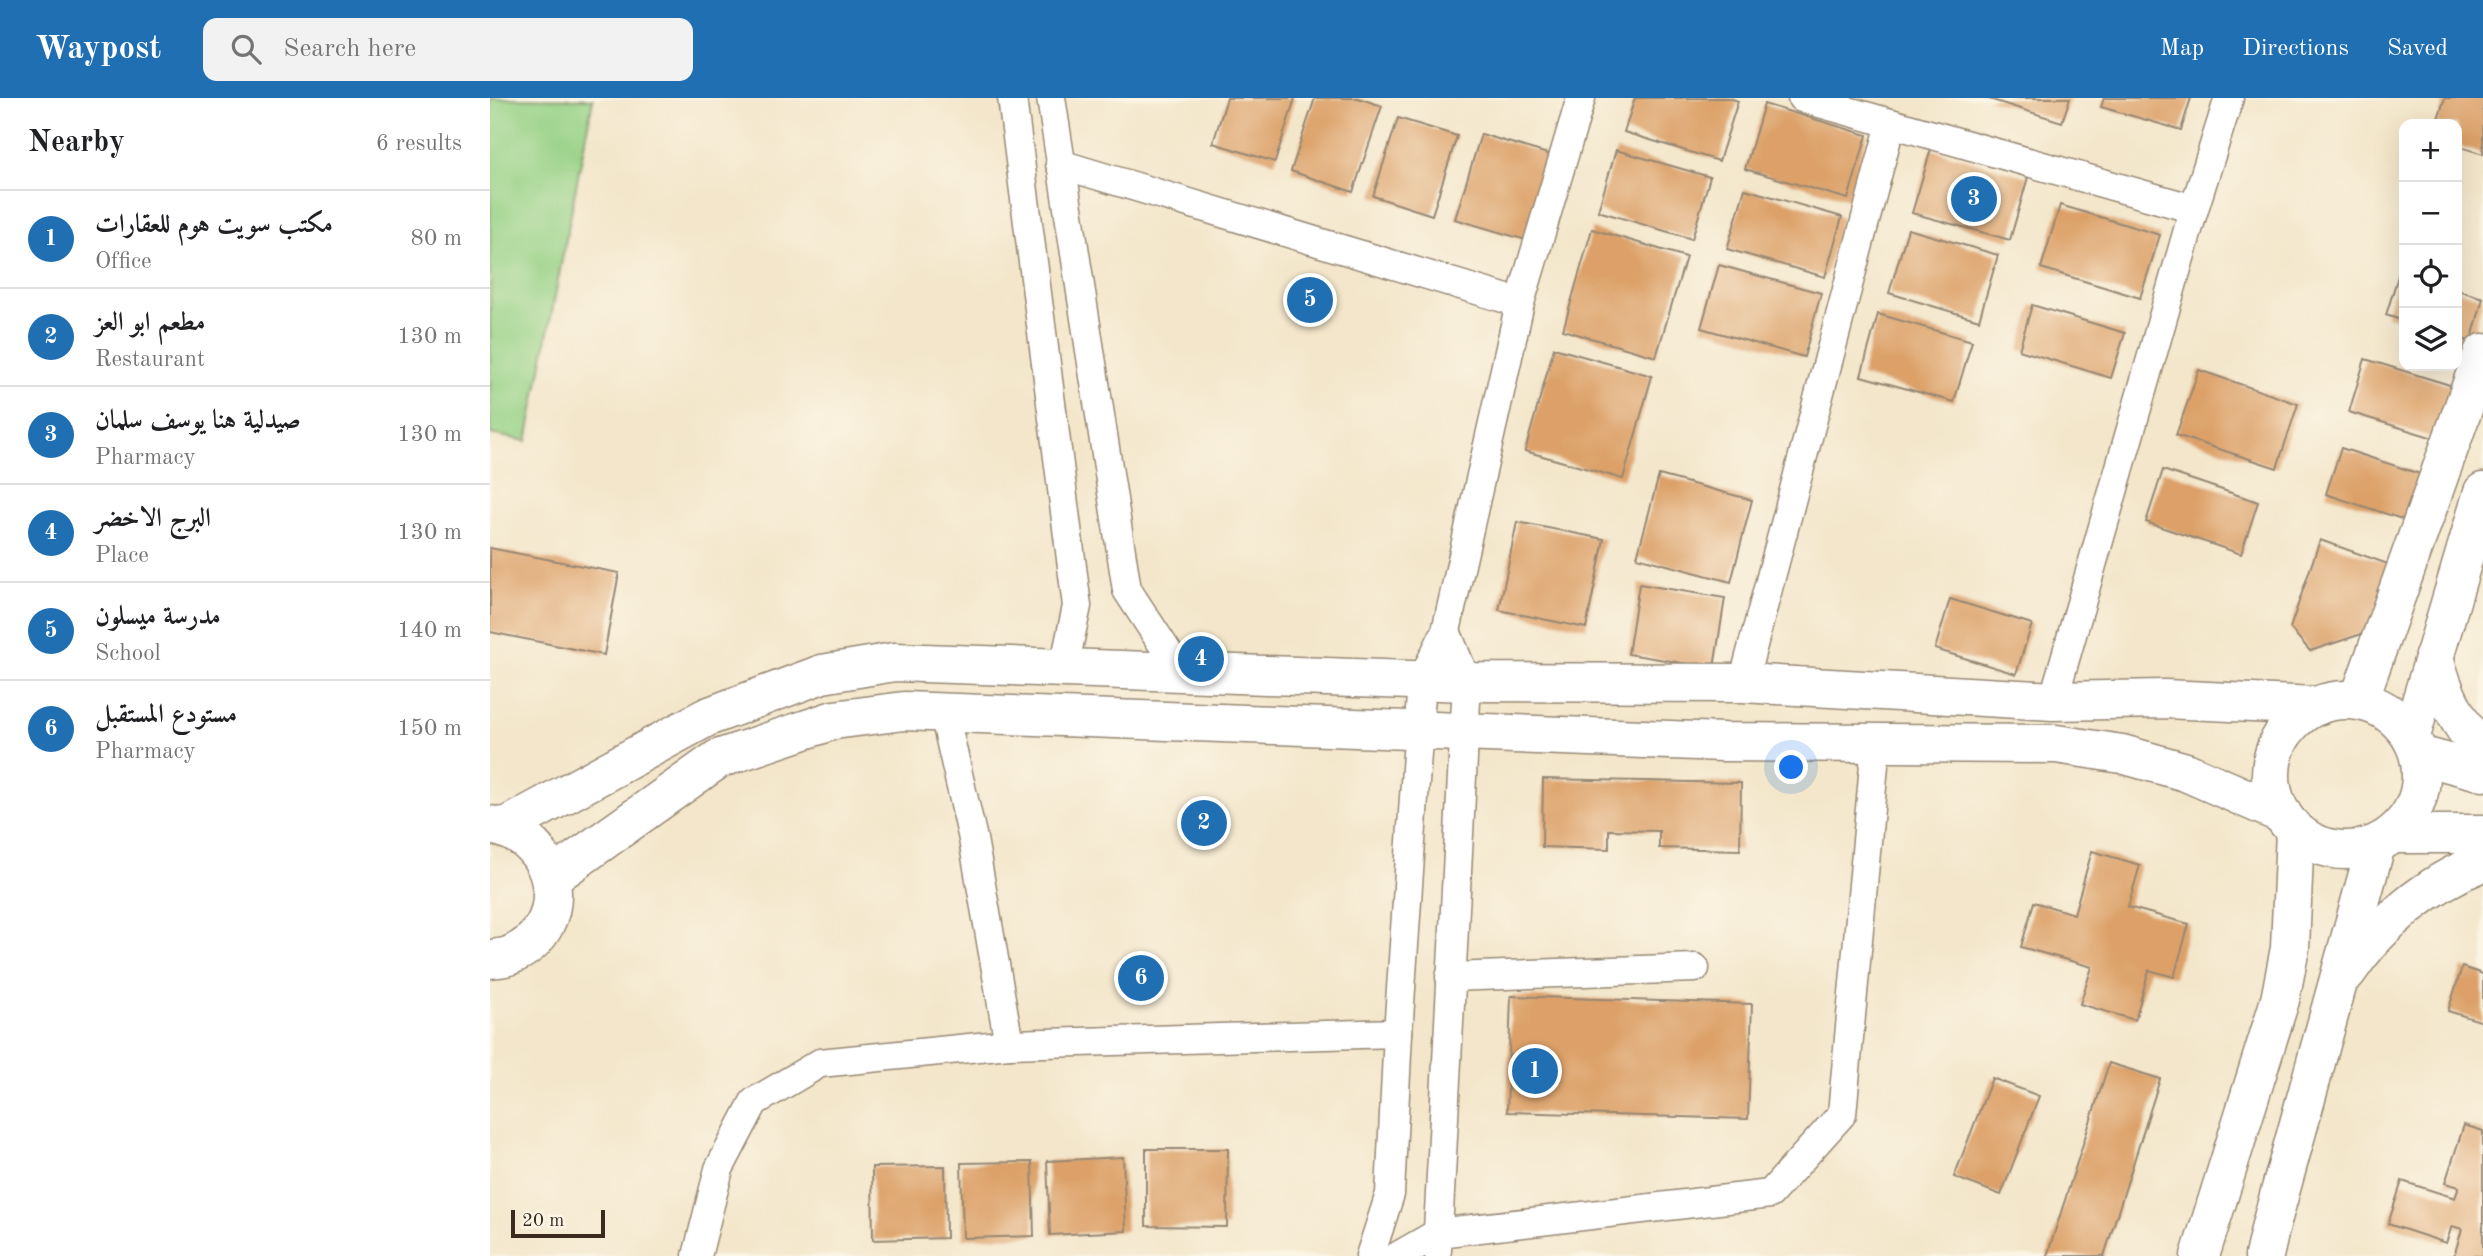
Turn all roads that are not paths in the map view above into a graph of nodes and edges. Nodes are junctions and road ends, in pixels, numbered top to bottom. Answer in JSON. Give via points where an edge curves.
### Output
{"nodes":[{"id":1,"x":1012,"y":98,"type":"edge"},
{"id":2,"x":1051,"y":98,"type":"edge"},
{"id":3,"x":1581,"y":98,"type":"edge"},
{"id":4,"x":1802,"y":98,"type":"edge"},
{"id":5,"x":2229,"y":98,"type":"edge"},
{"id":6,"x":1891,"y":123,"type":"junction"},
{"id":7,"x":1060,"y":164,"type":"junction"},
{"id":8,"x":2194,"y":209,"type":"junction"},
{"id":9,"x":1520,"y":303,"type":"junction"},
{"id":10,"x":2483,"y":353,"type":"edge"},
{"id":11,"x":2483,"y":492,"type":"edge"},
{"id":12,"x":1446,"y":631,"type":"junction"},
{"id":13,"x":2434,"y":656,"type":"junction"},
{"id":14,"x":1063,"y":668,"type":"junction"},
{"id":15,"x":1180,"y":671,"type":"junction"},
{"id":16,"x":1422,"y":680,"type":"junction"},
{"id":17,"x":1467,"y":682,"type":"junction"},
{"id":18,"x":1743,"y":683,"type":"junction"},
{"id":19,"x":2359,"y":700,"type":"junction"},
{"id":20,"x":2053,"y":701,"type":"junction"},
{"id":21,"x":2317,"y":706,"type":"junction"},
{"id":22,"x":944,"y":713,"type":"junction"},
{"id":23,"x":1417,"y":731,"type":"junction"},
{"id":24,"x":1465,"y":734,"type":"junction"},
{"id":25,"x":1876,"y":743,"type":"junction"},
{"id":26,"x":2415,"y":746,"type":"junction"},
{"id":27,"x":2483,"y":751,"type":"edge"},
{"id":28,"x":2483,"y":772,"type":"edge"},
{"id":29,"x":2288,"y":823,"type":"junction"},
{"id":30,"x":498,"y":826,"type":"edge"},
{"id":31,"x":2483,"y":834,"type":"edge"},
{"id":32,"x":2385,"y":839,"type":"junction"},
{"id":33,"x":2483,"y":862,"type":"edge"},
{"id":34,"x":551,"y":878,"type":"junction"},
{"id":35,"x":490,"y":959,"type":"edge"},
{"id":36,"x":1695,"y":968,"type":"dead end"},
{"id":37,"x":1450,"y":976,"type":"junction"},
{"id":38,"x":2336,"y":988,"type":"junction"},
{"id":39,"x":1398,"y":1033,"type":"junction"},
{"id":40,"x":1009,"y":1044,"type":"junction"},
{"id":41,"x":1437,"y":1244,"type":"edge"},
{"id":42,"x":2273,"y":1246,"type":"edge"},
{"id":43,"x":697,"y":1256,"type":"edge"},
{"id":44,"x":1370,"y":1256,"type":"edge"},
{"id":45,"x":1398,"y":1256,"type":"edge"},
{"id":46,"x":2200,"y":1256,"type":"edge"}],
"edges":[{"from":1,"to":14,"type":"street","via":[[1077,606]]},
{"from":2,"to":7,"type":"street"},
{"from":3,"to":9,"type":"street"},
{"from":4,"to":6,"type":"street"},
{"from":5,"to":8,"type":"street"},
{"from":6,"to":8,"type":"street"},
{"from":6,"to":18,"type":"street"},
{"from":7,"to":9,"type":"street"},
{"from":7,"to":15,"type":"street","via":[[1127,590]]},
{"from":8,"to":20,"type":"street"},
{"from":9,"to":12,"type":"street"},
{"from":10,"to":19,"type":"street"},
{"from":11,"to":13,"type":"street"},
{"from":12,"to":16,"type":"street"},
{"from":12,"to":17,"type":"street"},
{"from":13,"to":26,"type":"street"},
{"from":13,"to":27,"type":"street","via":[[2448,702]]},
{"from":14,"to":15,"type":"street"},
{"from":14,"to":30,"type":"street","via":[[894,662],[822,674],[708,717]]},
{"from":15,"to":16,"type":"street"},
{"from":16,"to":17,"type":"street"},
{"from":16,"to":23,"type":"street"},
{"from":17,"to":18,"type":"street"},
{"from":17,"to":24,"type":"street"},
{"from":18,"to":20,"type":"street"},
{"from":19,"to":21,"type":"street"},
{"from":19,"to":26,"type":"street","via":[[2397,719]]},
{"from":20,"to":21,"type":"street","via":[[2165,699]]},
{"from":21,"to":29,"type":"street","via":[[2298,716],[2274,752],[2273,794]]},
{"from":22,"to":23,"type":"street"},
{"from":22,"to":34,"type":"street","via":[[904,711],[834,720],[718,759]]},
{"from":22,"to":40,"type":"street","via":[[973,839]]},
{"from":23,"to":24,"type":"street"},
{"from":23,"to":39,"type":"street"},
{"from":24,"to":25,"type":"street"},
{"from":24,"to":37,"type":"street"},
{"from":25,"to":29,"type":"street","via":[[2056,744],[2122,754],[2186,772]]},
{"from":25,"to":41,"type":"street","via":[[1842,1114],[1770,1194]]},
{"from":26,"to":28,"type":"street"},
{"from":26,"to":32,"type":"street","via":[[2422,777],[2418,798],[2409,818]]},
{"from":29,"to":32,"type":"street","via":[[2313,843],[2333,850],[2355,850]]},
{"from":29,"to":46,"type":"street","via":[[2290,948],[2280,1000]]},
{"from":30,"to":34,"type":"street","via":[[526,838],[542,856]]},
{"from":31,"to":32,"type":"street"},
{"from":32,"to":38,"type":"street"},
{"from":33,"to":38,"type":"street","via":[[2407,906],[2380,930]]},
{"from":34,"to":35,"type":"street","via":[[552,900],[538,933],[511,956]]},
{"from":36,"to":37,"type":"street"},
{"from":37,"to":41,"type":"street"},
{"from":38,"to":42,"type":"street"},
{"from":39,"to":40,"type":"street"},
{"from":39,"to":44,"type":"street","via":[[1390,1194]]},
{"from":40,"to":43,"type":"street","via":[[820,1063],[754,1102],[719,1169]]},
{"from":41,"to":45,"type":"street"}]}
